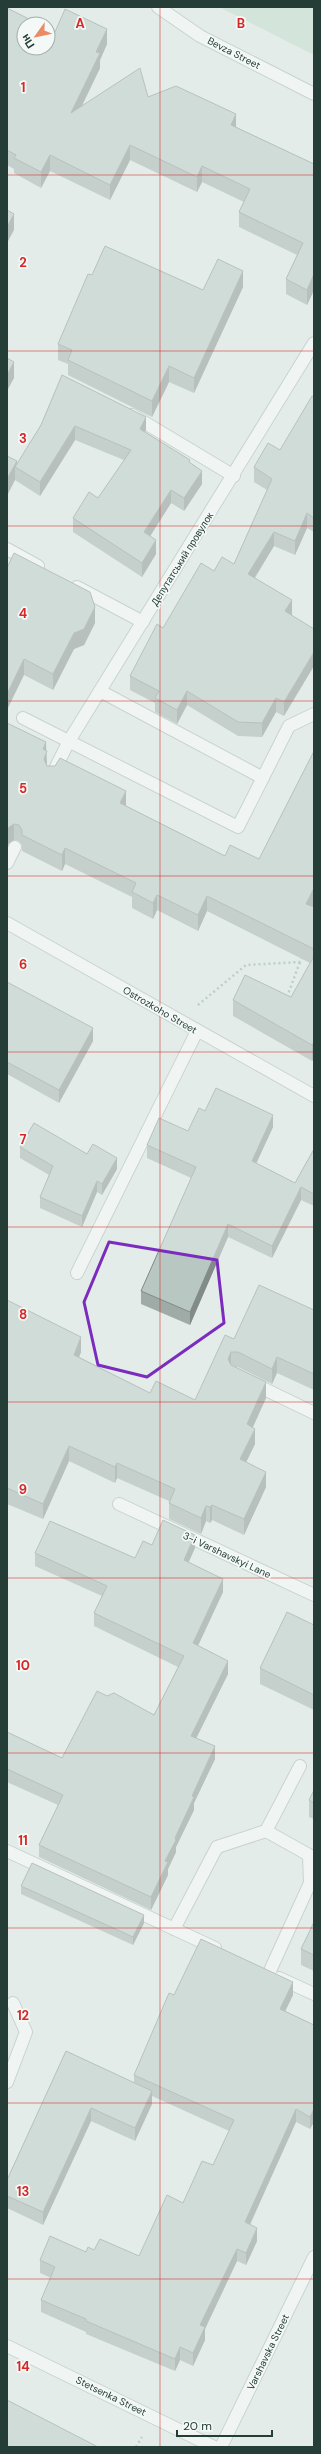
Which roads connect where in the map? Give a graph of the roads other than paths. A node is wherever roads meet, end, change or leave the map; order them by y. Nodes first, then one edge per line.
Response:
1 (158, 7) edge
2 (314, 94) edge
3 (314, 343) edge
4 (121, 410) edge
5 (234, 476) junction
6 (7, 549) edge
7 (48, 571) edge
8 (68, 582) edge
9 (143, 622) junction
10 (100, 692) junction
11 (314, 714) edge
12 (23, 718) dead end
13 (69, 740) junction
14 (51, 776) edge
15 (263, 778) junction
16 (15, 847) dead end
17 (7, 863) edge
18 (7, 923) edge
19 (197, 1031) junction
20 (314, 1096) edge
21 (77, 1273) dead end
22 (242, 1377) edge
23 (314, 1413) edge
24 (119, 1504) dead end
25 (314, 1595) edge
26 (300, 1766) dead end
27 (266, 1831) junction
28 (7, 1851) edge
29 (174, 1929) junction
30 (228, 1954) edge
31 (255, 1967) edge
32 (269, 1973) junction
33 (314, 1994) edge
34 (13, 2003) dead end
35 (7, 2082) edge
36 (314, 2257) edge
37 (7, 2346) edge
38 (214, 2447) edge
39 (222, 2447) edge

1 - 2 street, Bevza Street
3 - 5 street, Депутатський провулок
4 - 5 street
5 - 9 street, Депутатський провулок
6 - 7 street
8 - 9 street
9 - 10 street, Депутатський провулок
10 - 13 street, Депутатський провулок
10 - 15 street
11 - 15 street
12 - 13 street
13 - 14 street, Депутатський провулок
13 - 15 street
16 - 17 street
18 - 19 street, Ostrozkoho Street
19 - 20 street, Ostrozkoho Street
19 - 21 street
22 - 23 street
24 - 25 street, 3-i Varshavskyi Lane
26 - 27 street
27 - 29 street
27 - 32 street
28 - 29 street
29 - 30 street
31 - 32 street
32 - 33 street
34 - 35 street
36 - 39 street, Varshavska Street
37 - 38 street, Stetsenka Street

